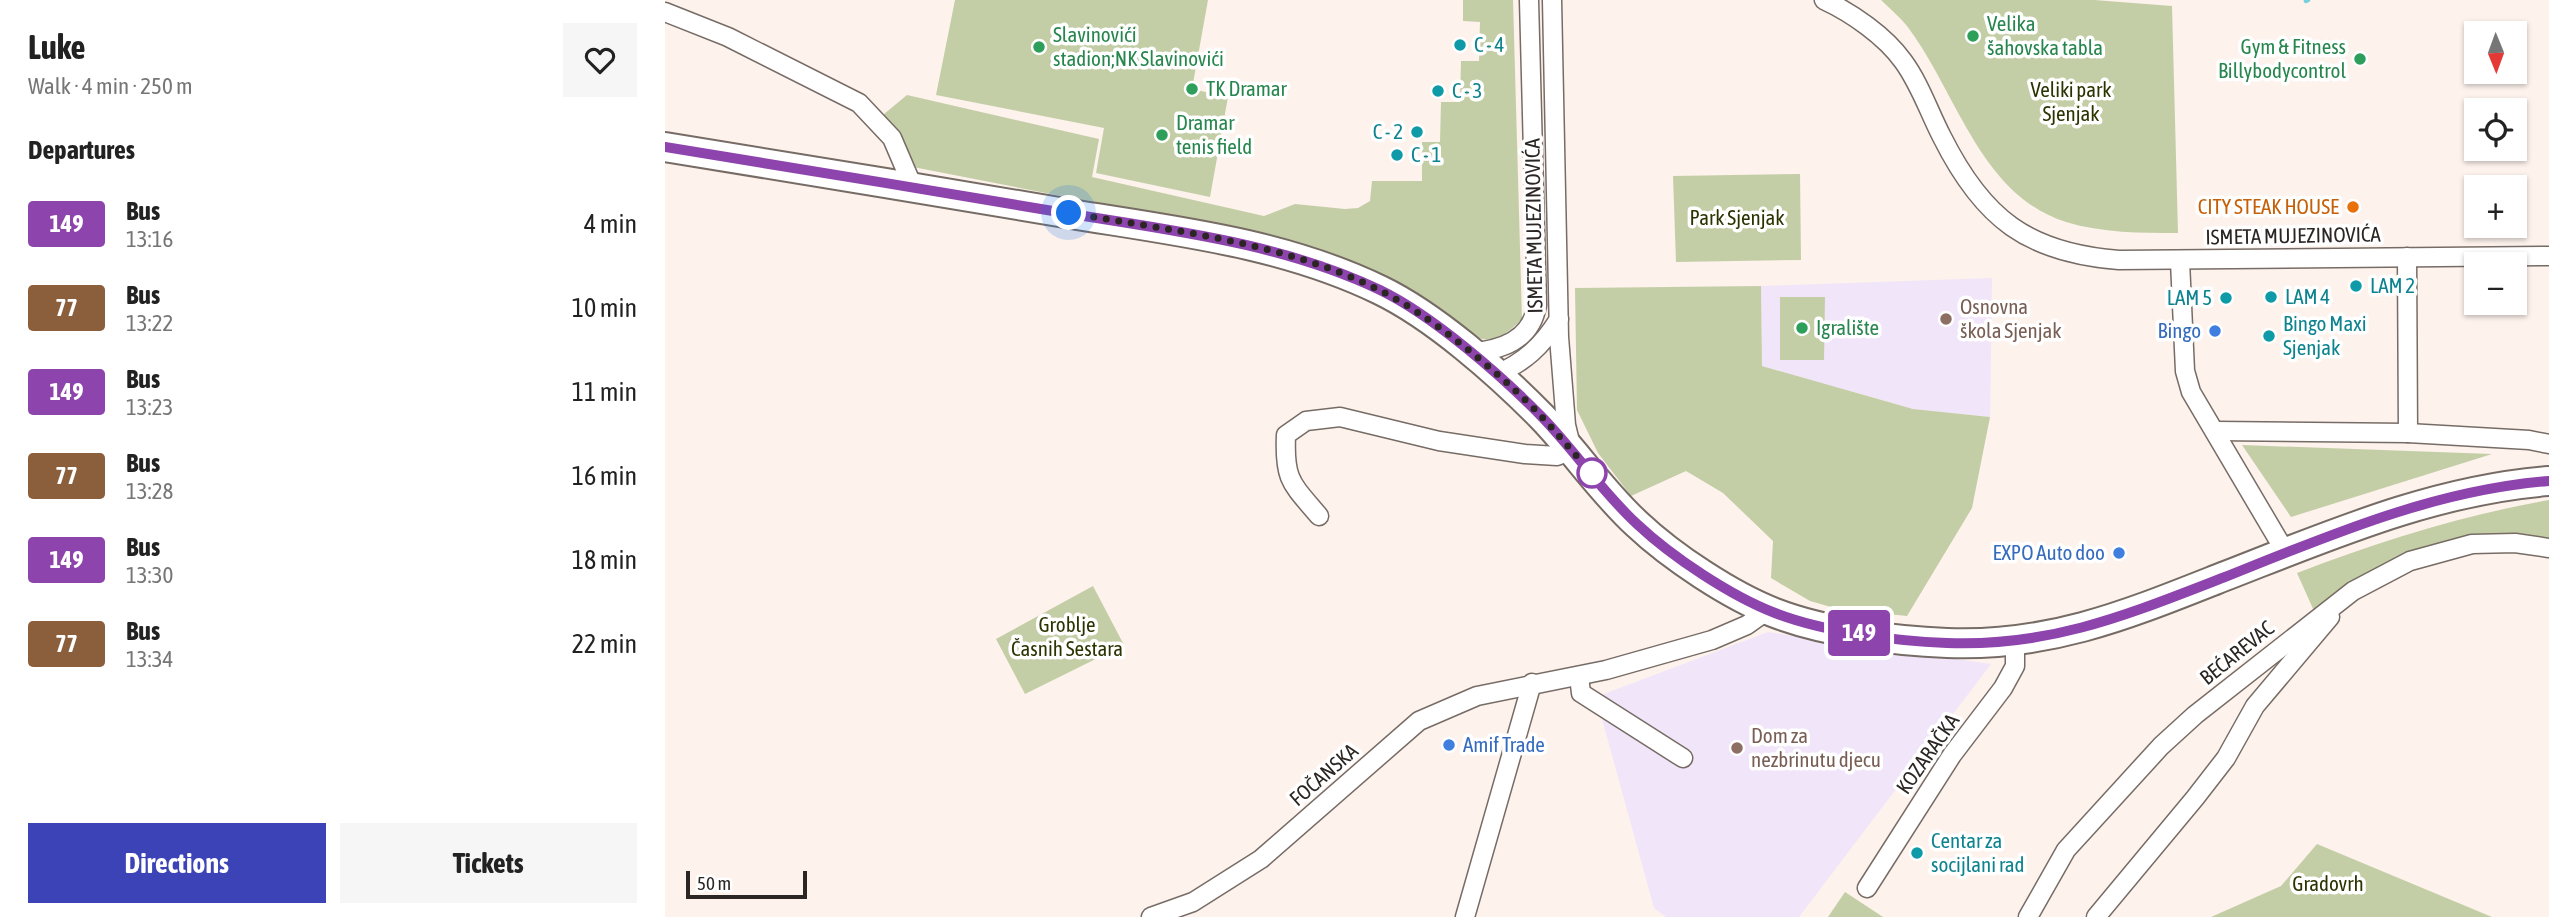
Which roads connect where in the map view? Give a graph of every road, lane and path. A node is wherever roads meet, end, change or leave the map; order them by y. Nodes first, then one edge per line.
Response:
1 (1529, 0) edge
2 (1552, 0) edge
3 (1824, 0) edge
4 (665, 12) edge
5 (665, 147) edge
6 (913, 187) junction
7 (2549, 256) edge
8 (2407, 257) junction
9 (2180, 261) junction
10 (1559, 318) junction
11 (1469, 353) junction
12 (1495, 375) junction
13 (2216, 431) junction
14 (2408, 433) junction
15 (2549, 444) edge
16 (1572, 450) junction
17 (2549, 481) edge
18 (1319, 516) dead end
19 (2549, 548) edge
20 (2286, 553) junction
21 (2353, 591) junction
22 (1768, 610) junction
23 (2015, 643) junction
24 (1579, 676) junction
25 (1532, 683) junction
26 (1683, 758) dead end
27 (1867, 888) dead end
28 (1151, 917) edge
29 (1465, 917) edge
30 (2028, 917) edge
31 (2096, 917) edge

1 - 11 street, ISMETA MUJEZINOVIĆA
2 - 10 street, ISMETA MUJEZINOVIĆA
3 - 9 street, ISMETA MUJEZINOVIĆA
4 - 6 street
5 - 6 main road
6 - 11 main road
7 - 8 street, ISMETA MUJEZINOVIĆA
8 - 9 street, ISMETA MUJEZINOVIĆA
8 - 14 street, ISMETA MUJEZINOVIĆA
9 - 13 street, ISMETA MUJEZINOVIĆA
10 - 12 street
10 - 16 street, ISMETA MUJEZINOVIĆA
11 - 12 main road
12 - 16 main road
13 - 14 street
13 - 20 street, ISMETA MUJEZINOVIĆA
14 - 15 street
16 - 18 street
16 - 22 main road
17 - 20 main road
19 - 21 street, BEĆAREVAC
20 - 23 main road
21 - 30 street, BEĆAREVAC
21 - 31 street
22 - 23 main road
22 - 24 street, FOČANSKA
23 - 27 street, KOZARAČKA
24 - 25 street, FOČANSKA
24 - 26 street
25 - 28 street, FOČANSKA
25 - 29 street

